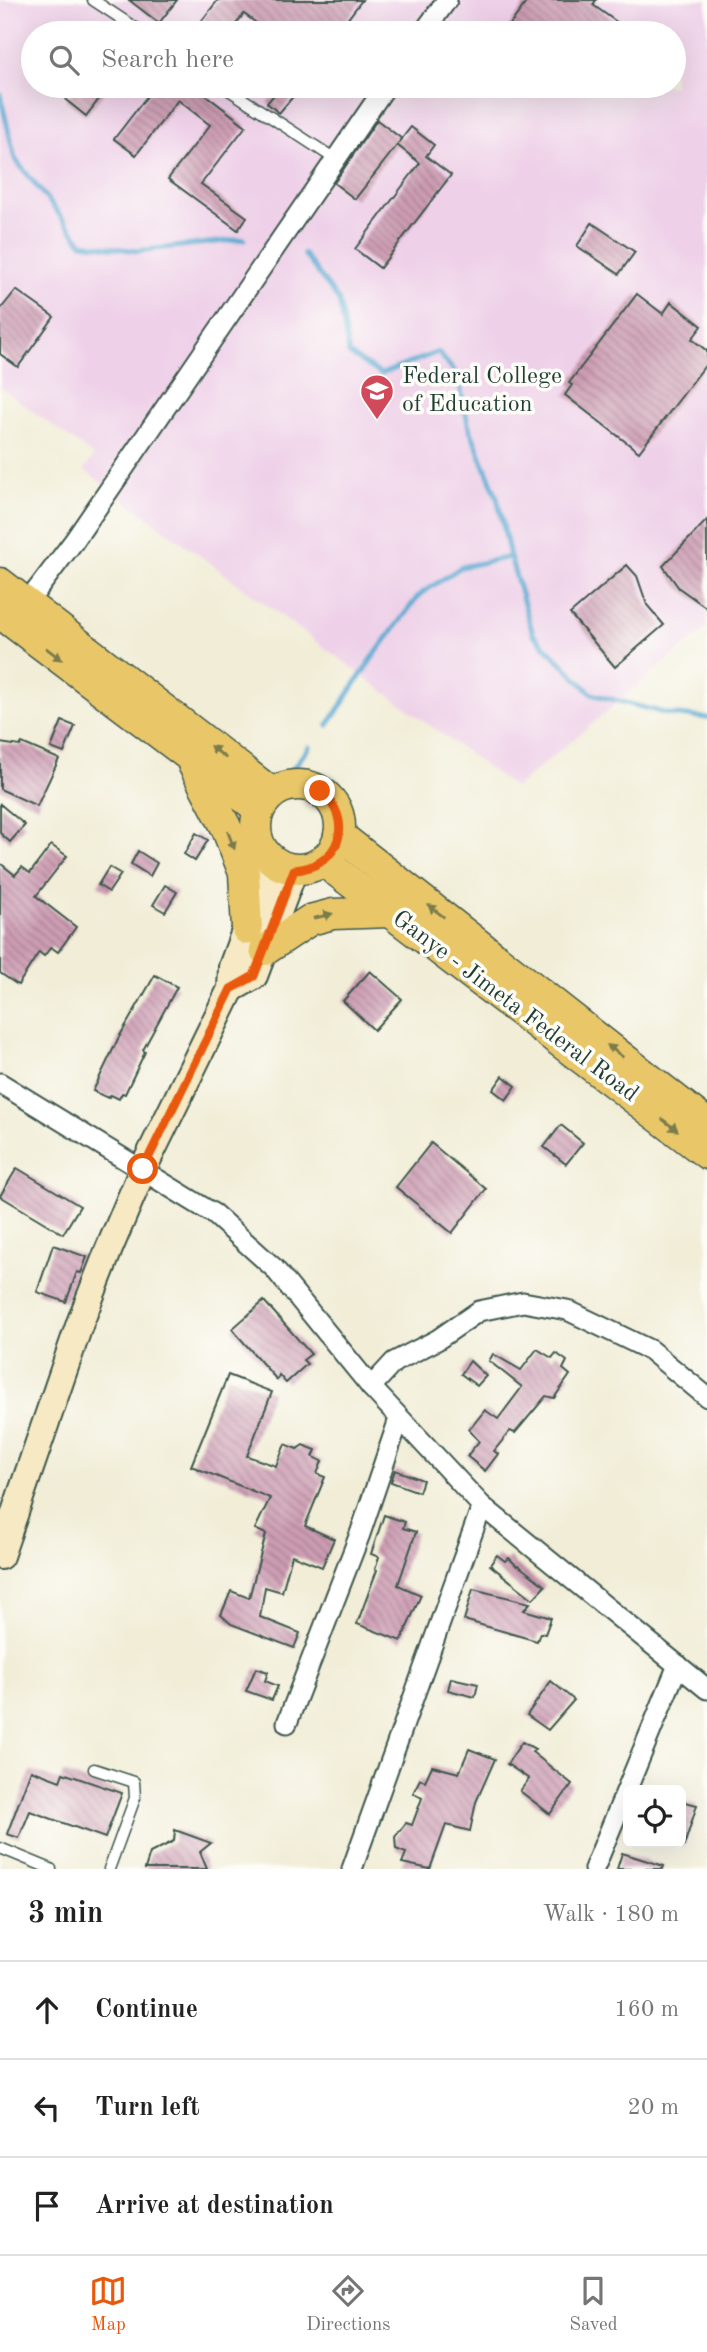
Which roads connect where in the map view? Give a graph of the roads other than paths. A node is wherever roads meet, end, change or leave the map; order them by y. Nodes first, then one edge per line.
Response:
1 (93, 0) edge
2 (447, 0) edge
3 (125, 21) edge
4 (432, 21) edge
5 (241, 98) edge
6 (378, 98) edge
7 (335, 159) junction
8 (0, 583) edge
9 (13, 613) edge
10 (190, 757) junction
11 (265, 801) junction
12 (339, 835) junction
13 (323, 861) junction
14 (283, 865) junction
15 (391, 912) junction
16 (256, 939) junction
17 (0, 1083) edge
18 (707, 1124) edge
19 (707, 1154) edge
20 (143, 1169) junction
21 (371, 1387) junction
22 (707, 1397) edge
23 (399, 1419) junction
24 (482, 1506) junction
25 (3, 1539) edge
26 (678, 1665) junction
27 (707, 1689) edge
28 (287, 1723) dead end
29 (94, 1769) dead end
30 (0, 1848) edge
31 (51, 1869) edge
32 (109, 1869) edge
33 (352, 1869) edge
34 (594, 1869) edge

1 - 3 lane
2 - 4 street
5 - 7 lane
6 - 7 street
7 - 9 street
8 - 9 main road
9 -> 10 main road
11 -> 9 main road
10 - 11 main road
10 -> 16 main road
11 - 12 main road
11 - 14 main road
12 - 13 main road
18 -> 12 main road, Ganye - Jimeta Federal Road
13 - 14 main road
13 - 15 main road, Ganye - Jimeta Federal Road
14 - 16 main road
16 -> 15 main road
15 -> 19 main road, Ganye - Jimeta Federal Road
16 - 20 main road
17 - 20 street
20 - 21 street
20 - 25 main road
21 - 22 street
21 - 23 street
23 - 24 street
23 - 28 street
24 - 26 street
24 - 33 street
26 - 27 street
26 - 34 street
29 - 32 lane
30 - 31 lane

